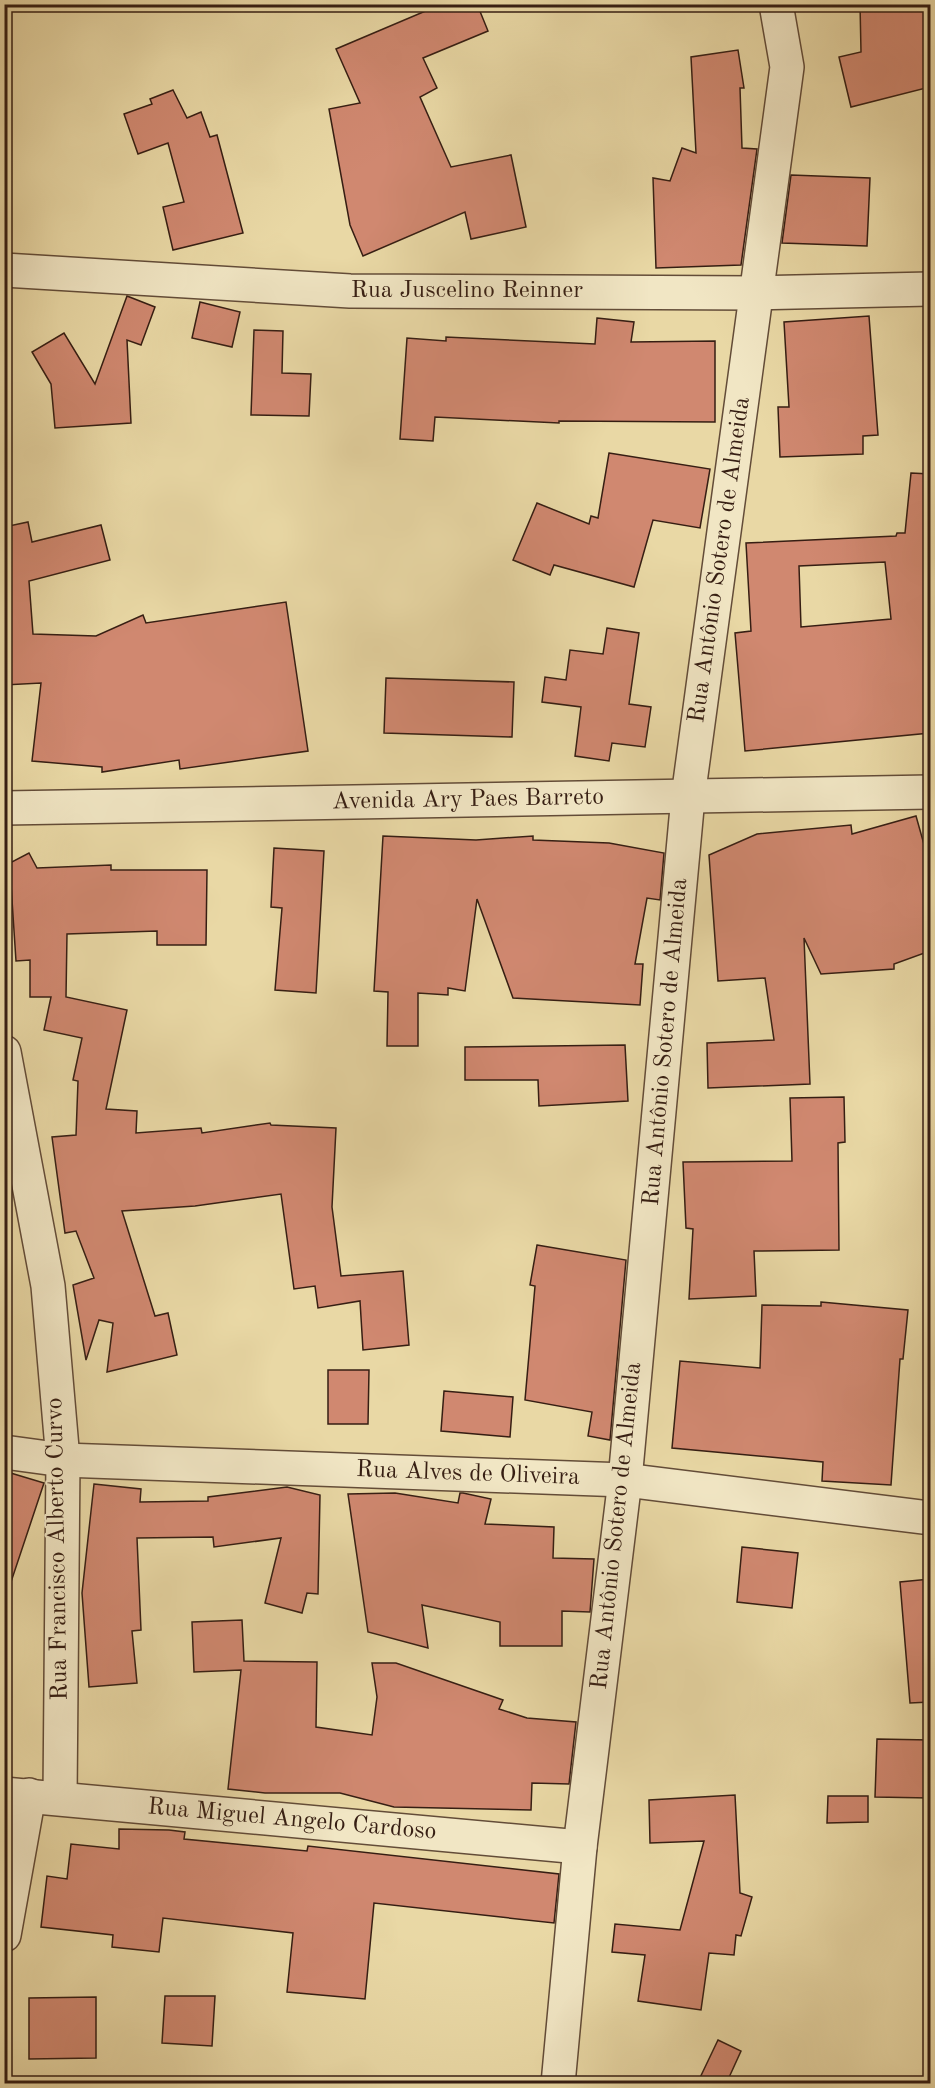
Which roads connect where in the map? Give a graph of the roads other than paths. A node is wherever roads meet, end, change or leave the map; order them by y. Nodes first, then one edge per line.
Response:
1 (776, 4) edge
2 (4, 270) edge
3 (930, 289) edge
4 (756, 293) junction
5 (930, 792) edge
6 (688, 797) junction
7 (4, 808) edge
8 (4, 1052) edge
9 (4, 1452) edge
10 (63, 1460) junction
11 (625, 1480) junction
12 (930, 1518) edge
13 (31, 1796) edge
14 (580, 1847) junction
15 (4, 1935) edge
16 (558, 2084) edge

1 - 4 street, Rua Antônio Sotero de Almeida
2 - 4 street, Rua Juscelino Reinner
3 - 4 street, Rua Juscelino Reinner
4 - 6 street, Rua Antônio Sotero de Almeida
5 - 6 street, Avenida Ary Paes Barreto
6 - 7 street, Avenida Ary Paes Barreto
6 - 11 street, Rua Antônio Sotero de Almeida
8 - 10 street, Rua Francisco Alberto Curvo
9 - 10 street, Rua Alves de Oliveira
10 - 11 street, Rua Alves de Oliveira
10 - 13 street, Rua Francisco Alberto Curvo
11 - 12 street, Rua Alves de Oliveira
11 - 14 street, Rua Antônio Sotero de Almeida
13 - 14 street, Rua Miguel Angelo Cardoso
13 - 15 street, Rua Francisco Alberto Curvo
14 - 16 street, Rua Antônio Sotero de Almeida

